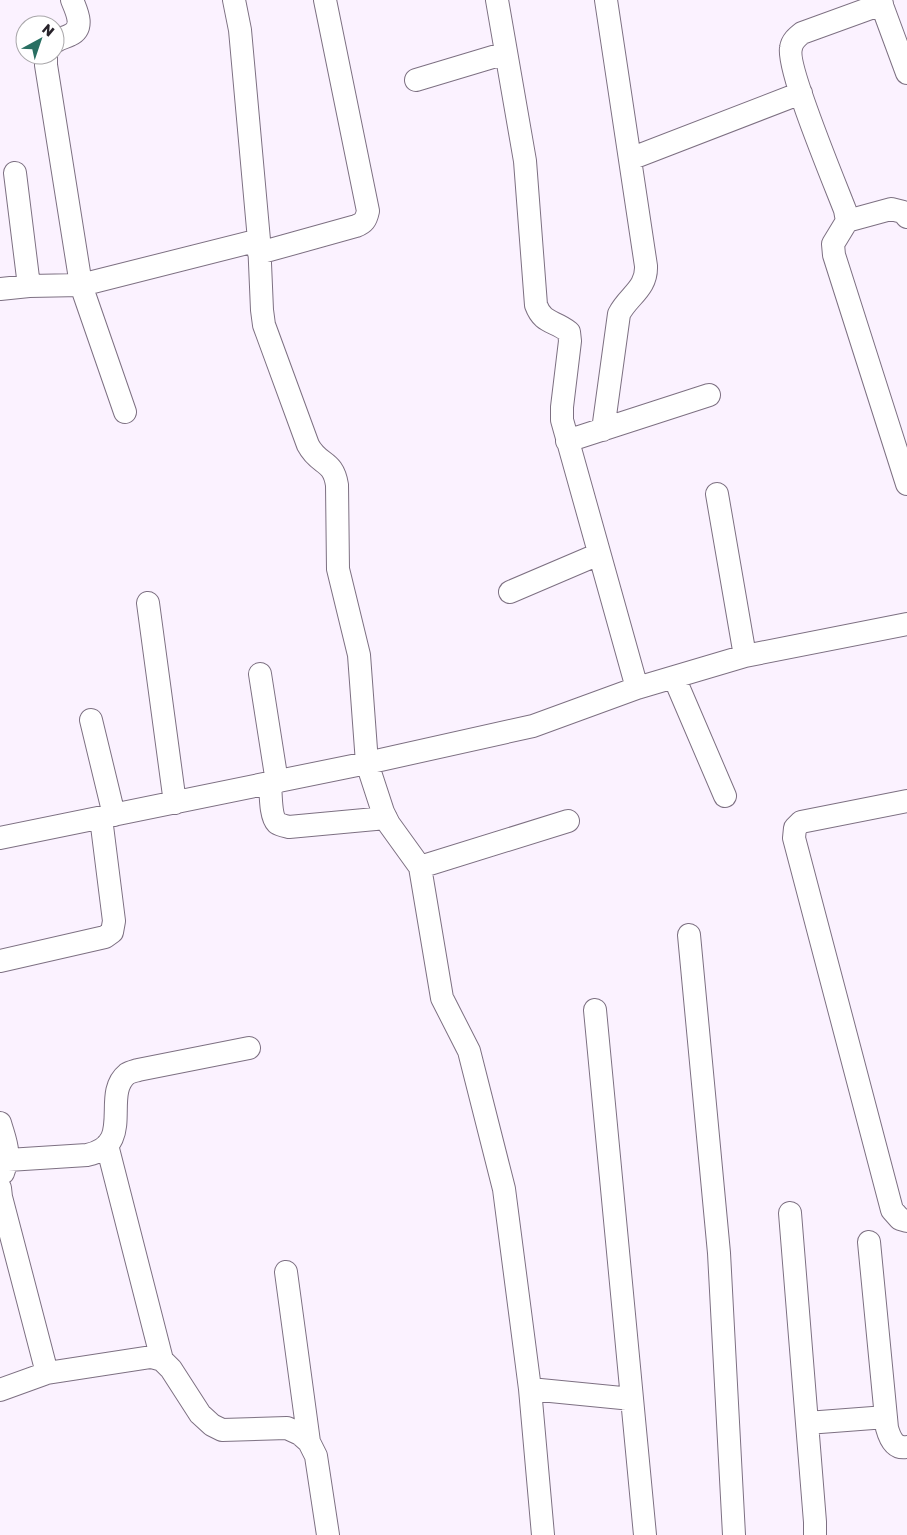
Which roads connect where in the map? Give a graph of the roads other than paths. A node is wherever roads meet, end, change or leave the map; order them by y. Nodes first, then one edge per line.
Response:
1 (72, 0) edge
2 (234, 0) edge
3 (325, 0) edge
4 (497, 0) edge
5 (606, 0) edge
6 (881, 2) edge
7 (65, 37) edge
8 (506, 53) junction
9 (46, 65) edge
10 (907, 72) edge
11 (416, 80) dead end
12 (801, 93) junction
13 (630, 159) junction
14 (15, 173) dead end
15 (907, 217) edge
16 (848, 221) junction
17 (259, 247) junction
18 (82, 285) junction
19 (29, 286) junction
20 (0, 289) edge
21 (709, 395) dead end
22 (125, 412) dead end
23 (603, 430) junction
24 (567, 441) junction
25 (907, 484) edge
26 (717, 494) dead end
27 (599, 554) junction
28 (510, 592) dead end
29 (148, 603) dead end
30 (907, 624) edge
31 (745, 656) junction
32 (260, 674) dead end
33 (674, 677) junction
34 (637, 688) junction
35 (91, 720) dead end
36 (368, 763) junction
37 (273, 783) junction
38 (725, 796) dead end
39 (907, 801) edge
40 (175, 803) junction
41 (107, 817) junction
42 (386, 818) junction
43 (568, 821) dead end
44 (0, 838) edge
45 (420, 867) junction
46 (689, 934) dead end
47 (0, 960) edge
48 (595, 1010) dead end
49 (249, 1048) dead end
50 (0, 1123) edge
51 (108, 1145) junction
52 (8, 1160) junction
53 (0, 1186) edge
54 (790, 1213) dead end
55 (907, 1221) edge
56 (870, 1242) dead end
57 (286, 1272) dead end
58 (162, 1360) junction
59 (47, 1373) junction
60 (530, 1389) junction
61 (0, 1390) edge
62 (632, 1398) junction
63 (886, 1417) junction
64 (807, 1423) junction
65 (309, 1442) junction
66 (907, 1447) edge
67 (328, 1535) edge
68 (543, 1535) edge
69 (645, 1535) edge
70 (734, 1535) edge
71 (815, 1535) edge

1 - 7 street
2 - 17 street
3 - 17 street
4 - 8 street
5 - 13 street
6 - 10 street
6 - 12 street
8 - 11 street
8 - 24 street
9 - 18 street
12 - 13 street
12 - 16 street
13 - 23 street
14 - 19 street
15 - 16 street
16 - 25 street
17 - 18 street
17 - 36 street
18 - 19 street
18 - 22 street
19 - 20 street
21 - 23 street
23 - 24 street
24 - 27 street
26 - 31 street
27 - 28 street
27 - 34 street
29 - 40 street
30 - 31 street
31 - 33 street
32 - 37 street
33 - 34 street
33 - 38 street
34 - 36 street
35 - 41 street
36 - 37 street
36 - 42 street
37 - 40 street
37 - 42 street
39 - 55 street
40 - 41 street
41 - 44 street
41 - 47 street
42 - 45 street
43 - 45 street
45 - 60 street
46 - 70 street
48 - 62 street
49 - 51 street
50 - 52 street
51 - 52 street
51 - 58 street
52 - 53 street
53 - 59 street
54 - 64 street
56 - 63 street
57 - 65 street
58 - 59 street
58 - 65 street
59 - 61 street
60 - 62 street
60 - 68 street
62 - 69 street
63 - 64 street
63 - 66 street
64 - 71 street
65 - 67 street

